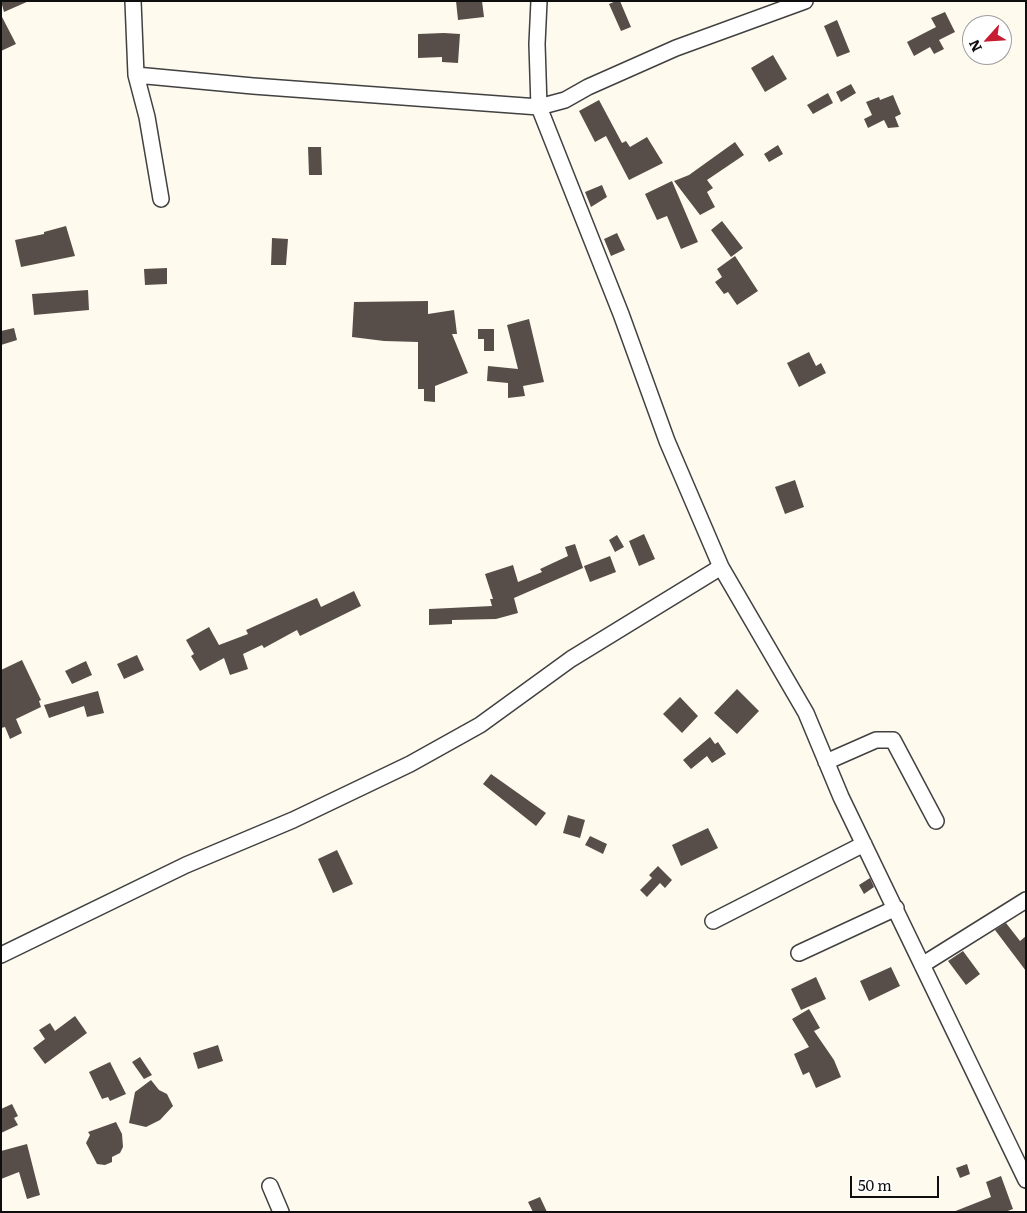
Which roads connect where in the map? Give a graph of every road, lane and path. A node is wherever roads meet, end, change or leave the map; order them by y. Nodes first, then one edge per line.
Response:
1 (133, 1) edge
2 (539, 1) edge
3 (805, 1) edge
4 (136, 75) junction
5 (539, 106) junction
6 (161, 198) dead end
7 (721, 567) junction
8 (826, 762) junction
9 (936, 821) dead end
10 (864, 844) junction
11 (1026, 900) edge
12 (896, 908) junction
13 (713, 921) dead end
14 (799, 953) dead end
15 (1, 956) edge
16 (922, 965) junction
17 (1026, 1180) edge
18 (270, 1186) dead end
19 (280, 1212) edge

1 - 4 street
2 - 5 street
3 - 5 street
4 - 5 street
4 - 6 street
5 - 7 street
7 - 8 street
7 - 15 street
8 - 9 street
8 - 10 street
10 - 12 street
10 - 13 street
11 - 16 street
12 - 14 street
12 - 16 street
16 - 17 street
18 - 19 street

